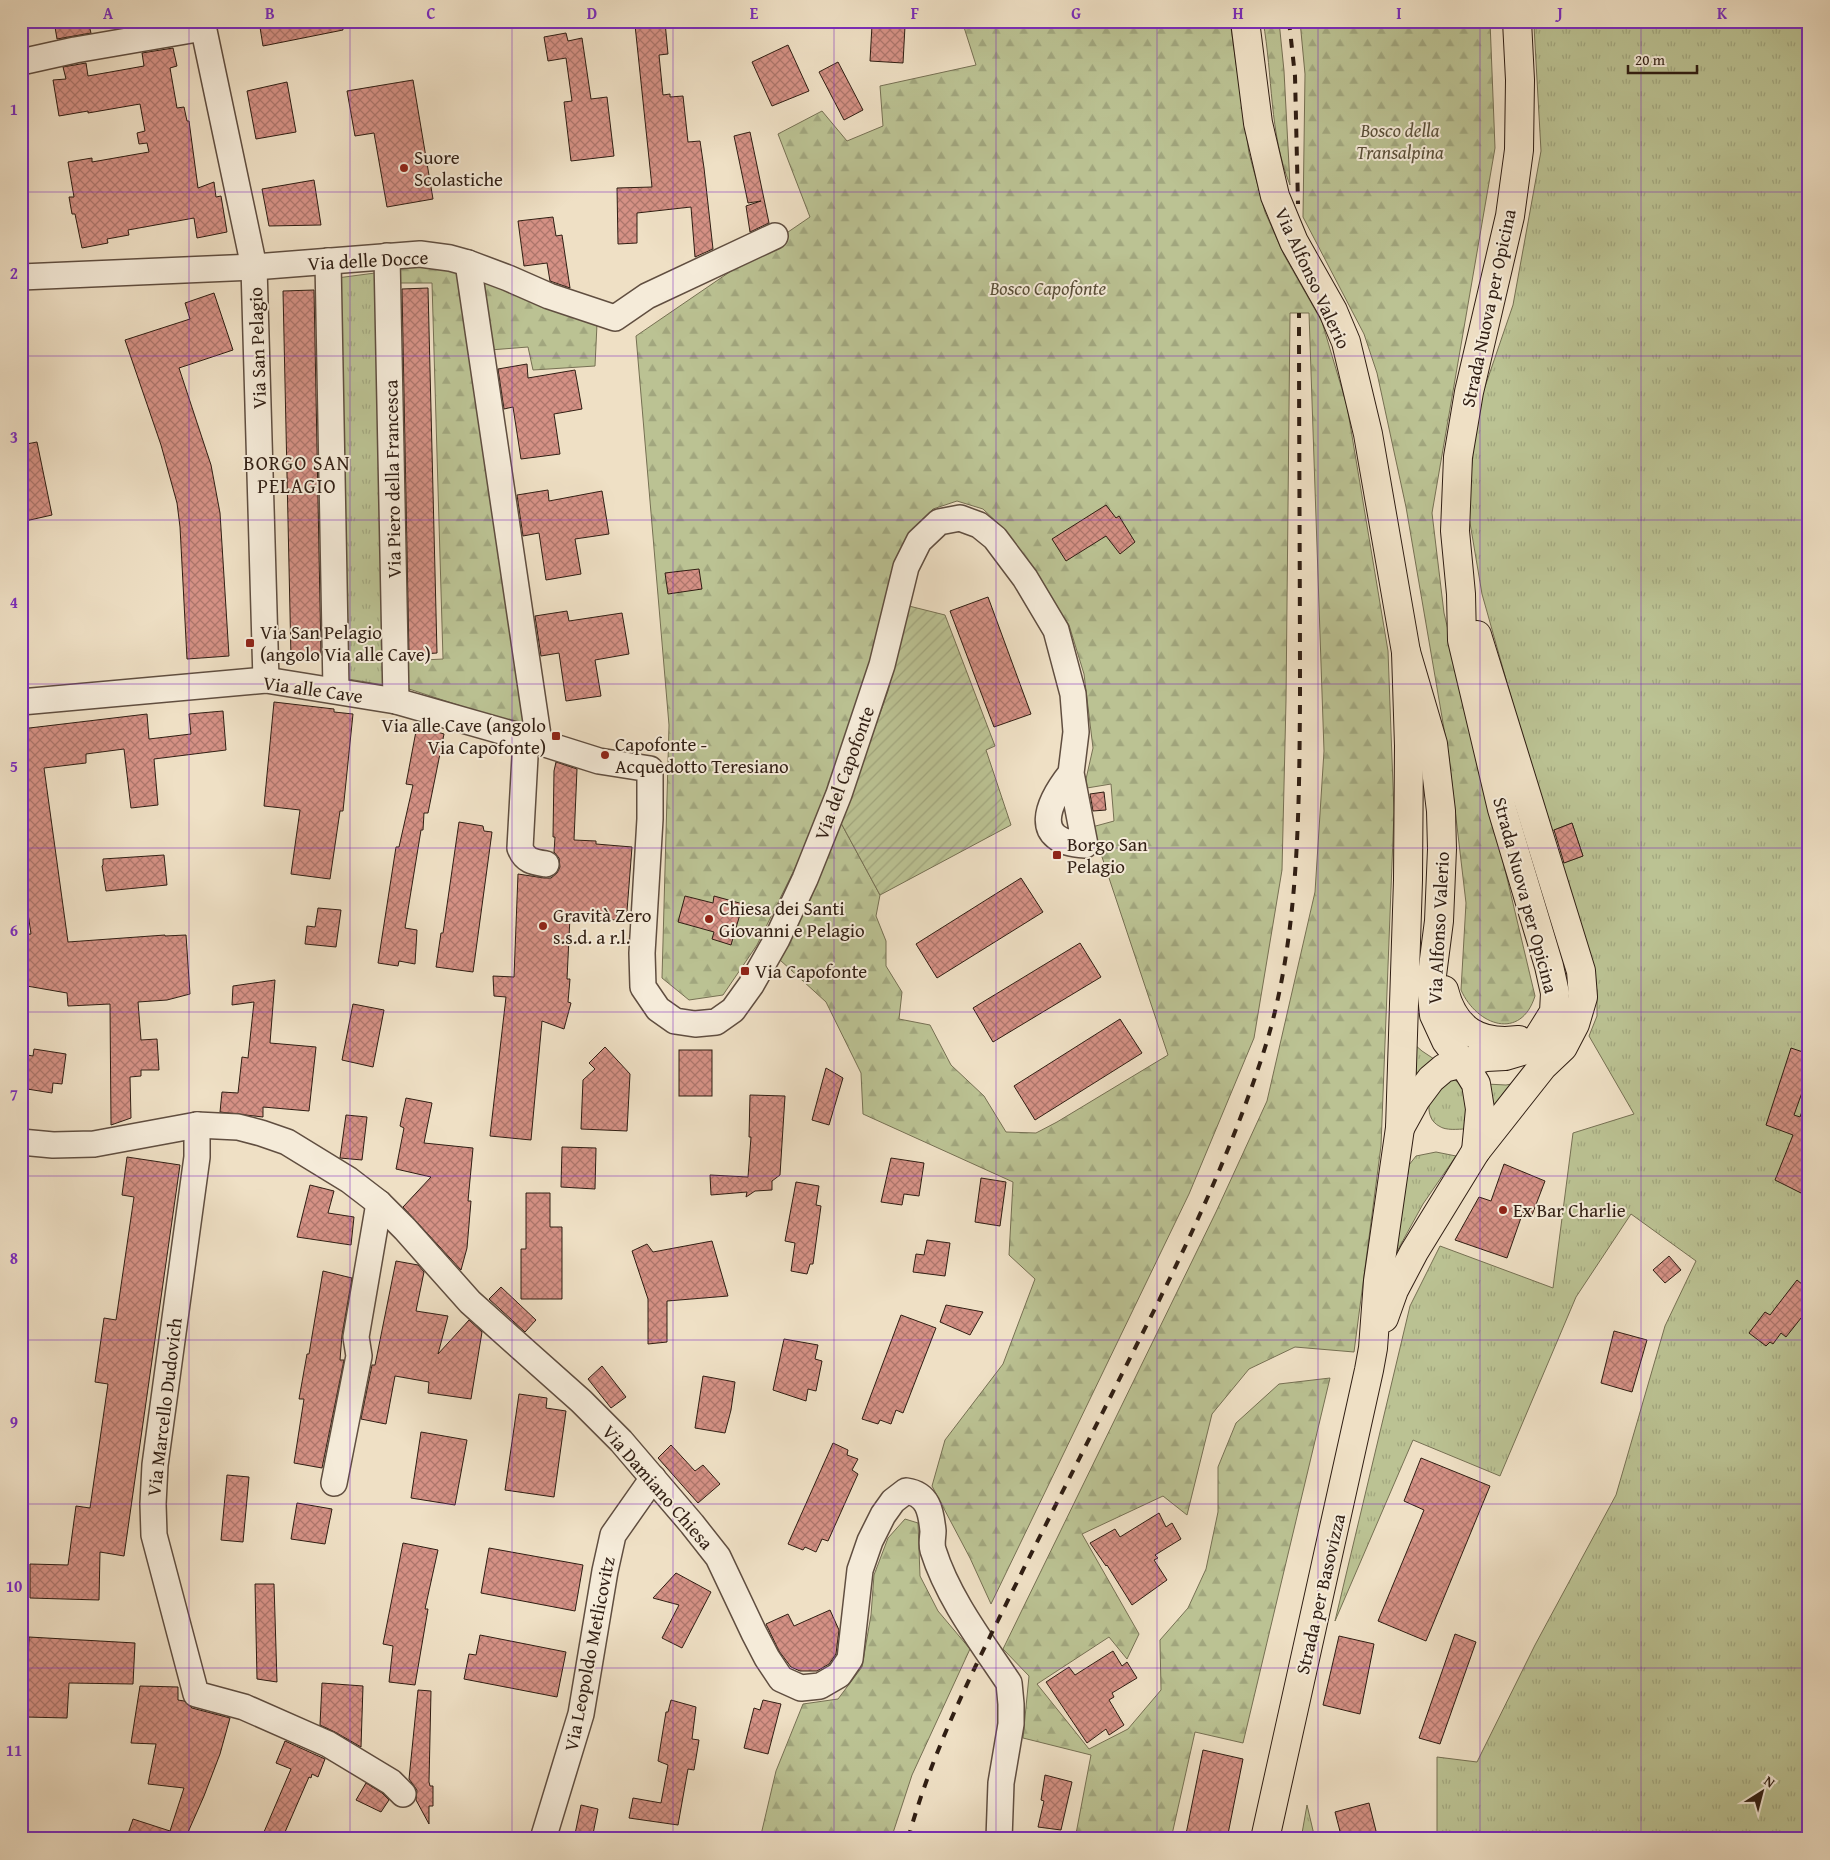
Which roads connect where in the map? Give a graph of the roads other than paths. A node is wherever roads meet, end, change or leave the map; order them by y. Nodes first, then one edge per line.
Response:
1 (1245, 21) edge
2 (1518, 21) edge
3 (202, 25) edge
4 (21, 62) edge
5 (775, 236) dead end
6 (387, 256) junction
7 (328, 261) junction
8 (468, 263) junction
9 (254, 267) junction
10 (21, 277) edge
11 (1461, 594) junction
12 (1406, 652) junction
13 (266, 680) junction
14 (336, 690) junction
15 (396, 701) junction
16 (21, 702) edge
17 (533, 740) junction
18 (650, 769) joint
19 (1072, 773) dead end
20 (546, 864) dead end
21 (1438, 920) junction
22 (1404, 996) junction
23 (1542, 1034) junction
24 (1463, 1063) junction
25 (1543, 1066) junction
26 (197, 1125) junction
27 (1400, 1128) junction
28 (21, 1142) edge
29 (1476, 1151) junction
30 (380, 1203) junction
31 (1373, 1348) junction
32 (653, 1478) junction
33 (334, 1483) dead end
34 (403, 1794) dead end
35 (543, 1839) edge
36 (1000, 1839) edge
37 (1265, 1839) edge

1 - 12 main road, Via Alfonso Valerio
2 - 11 main road, Strada Nuova per Opicina
3 - 4 street
3 - 9 street, Via San Pelagio
5 - 8 street, Via delle Docce
6 - 7 street, Via delle Docce
6 - 8 street, Via delle Docce
6 - 15 street, Via Piero della Francesca
7 - 9 street, Via delle Docce
7 - 14 street
8 - 17 street
9 - 10 street, Via delle Docce
9 - 13 street, Via San Pelagio
11 - 23 main road, Strada Nuova per Opicina
11 - 25 main road, Strada Nuova per Opicina
12 - 21 main road, Via Alfonso Valerio
12 - 22 main road, Via Alfonso Valerio
13 - 14 street, Via alle Cave
13 - 16 street, Via alle Cave
14 - 15 street, Via alle Cave
15 - 17 street, Via alle Cave
17 - 18 street, Via alle Cave
17 - 20 street
18 - 19 street, Via del Capofonte
21 - 23 main road
21 - 24 main road, Via Alfonso Valerio
22 - 24 main road, Via Alfonso Valerio
22 - 27 main road, Strada per Basovizza
23 - 24 main road, Strada Nuova per Opicina
24 - 25 main road, Strada Nuova per Opicina
24 - 27 main road, Strada per Basovizza
24 - 29 main road, Strada per Basovizza
25 - 29 main road, Strada per Basovizza
26 - 28 street, Via Damiano Chiesa
26 - 30 street, Via Damiano Chiesa
26 - 34 street, Via Marcello Dudovich
27 - 31 main road, Strada per Basovizza
29 - 31 main road, Strada per Basovizza
30 - 32 street, Via Damiano Chiesa
30 - 33 street
31 - 37 main road, Strada per Basovizza
32 - 35 street, Via Leopoldo Metlicovitz
32 - 36 street, Via Damiano Chiesa

